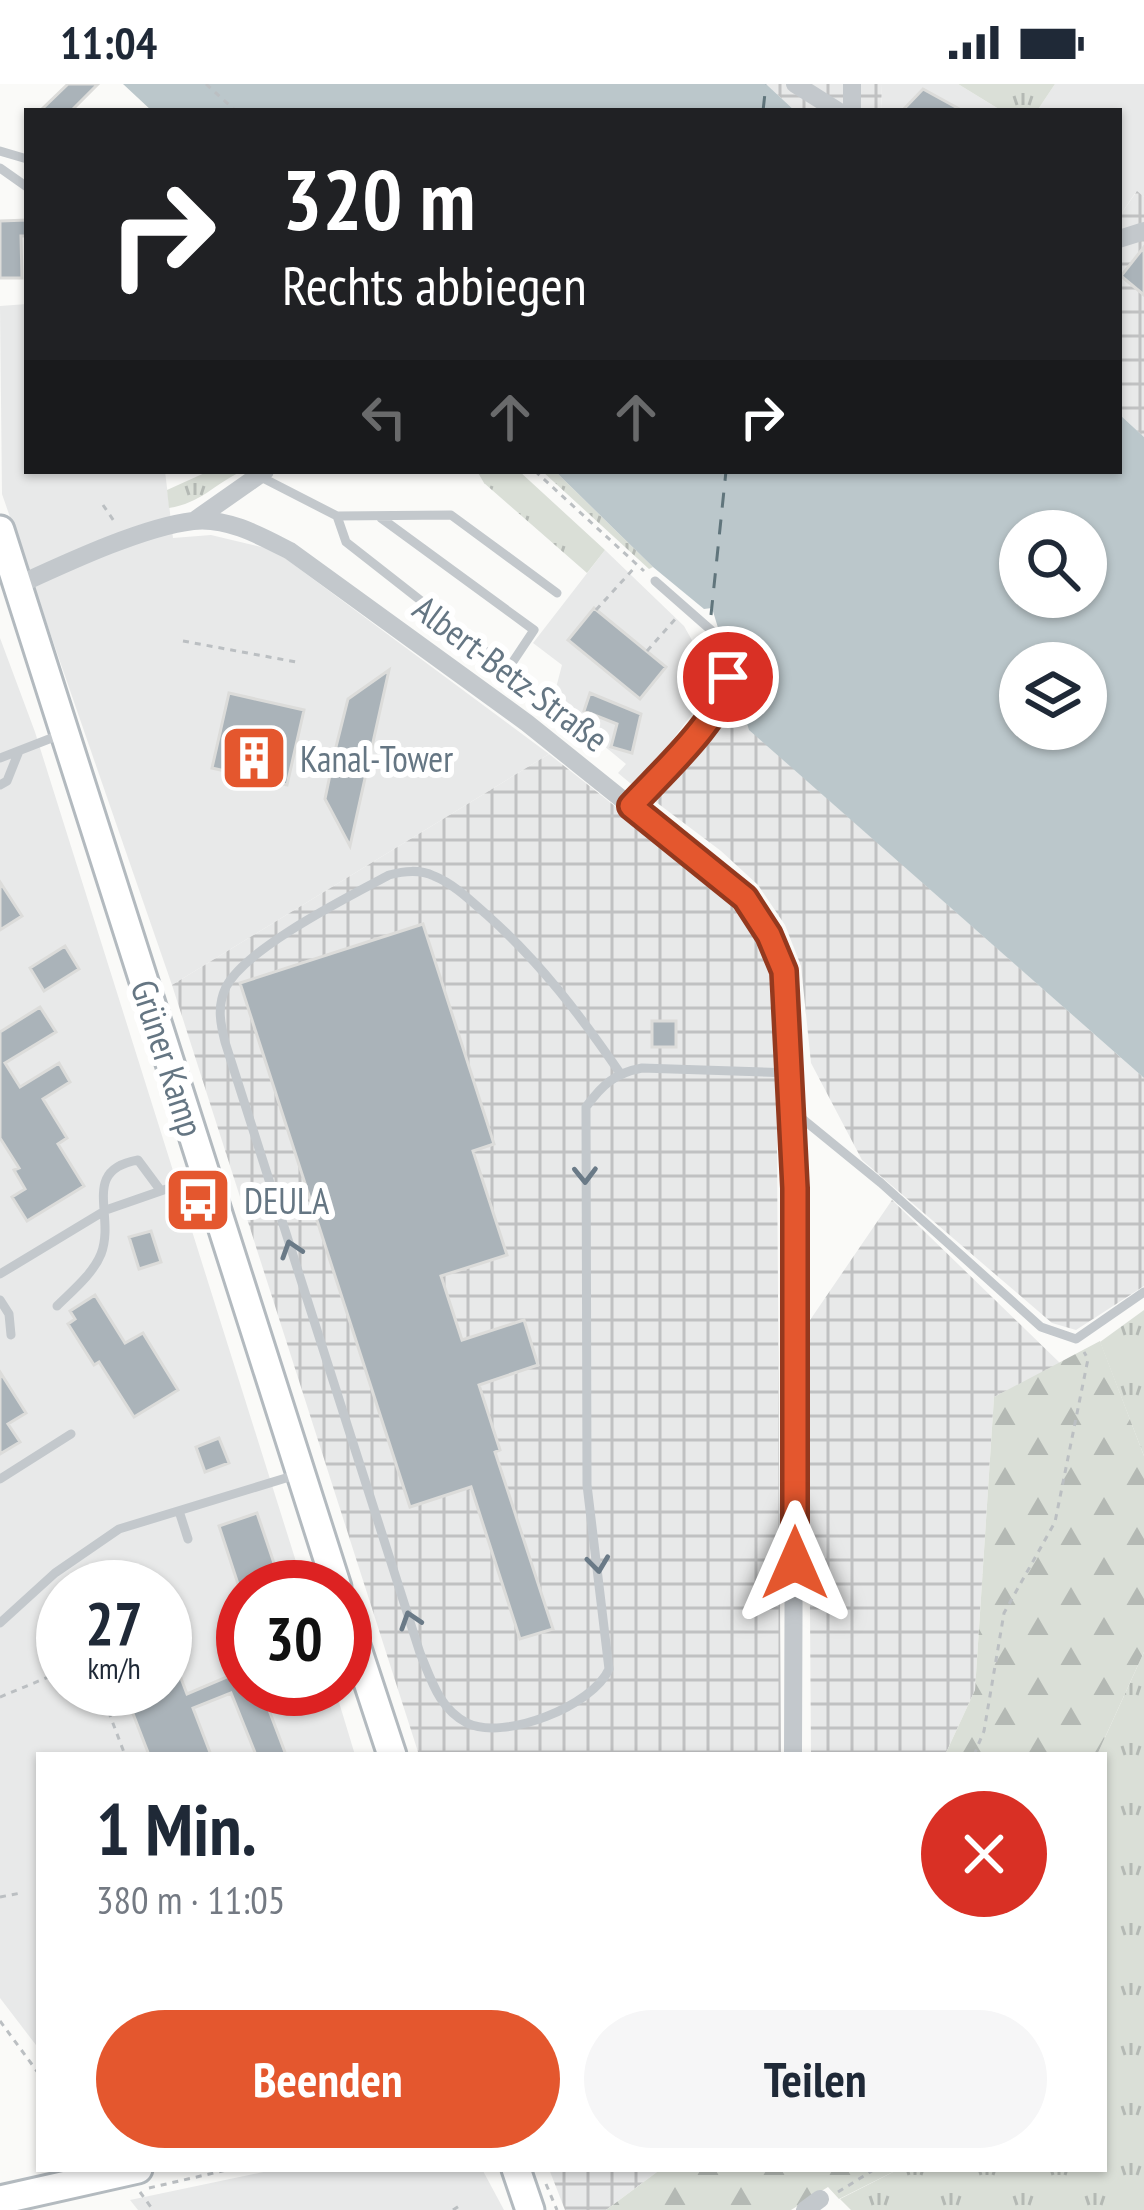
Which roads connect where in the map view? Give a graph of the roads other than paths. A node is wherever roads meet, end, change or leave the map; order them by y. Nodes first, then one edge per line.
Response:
1 (795, 84) edge
2 (833, 108) edge
3 (1144, 219) edge
4 (1143, 231) edge
5 (261, 474) edge
6 (264, 474) edge
7 (337, 516) junction
8 (381, 518) junction
9 (195, 520) junction
10 (0, 530) edge
11 (655, 580) road end
12 (16, 586) junction
13 (556, 592) dead end
14 (63, 734) junction
15 (19, 751) junction
16 (0, 758) edge
17 (0, 785) edge
18 (631, 806) junction
19 (620, 1072) junction
20 (791, 1073) junction
21 (794, 1112) junction
22 (206, 1175) junction
23 (160, 1191) junction
24 (106, 1210) junction
25 (0, 1274) edge
26 (1144, 1292) edge
27 (0, 1300) edge
28 (57, 1306) dead end
29 (11, 1335) dead end
30 (71, 1434) dead end
31 (299, 1474) junction
32 (0, 1479) edge
33 (179, 1511) junction
34 (188, 1539) dead end
35 (328, 1560) edge
36 (0, 1623) edge
37 (372, 1694) edge
38 (391, 1752) edge
39 (794, 1752) edge
40 (126, 2172) edge
41 (517, 2172) edge
42 (0, 2200) edge
43 (530, 2210) edge

1 - 2 street
3 - 4 street
5 - 9 street
6 - 7 lane
7 - 8 lane
7 - 8 lane
8 - 13 lane
9 - 12 street, Albert-Betz-Straße
9 - 18 street, Albert-Betz-Straße
10 - 12 street, Grüner Kamp
11 - 18 lane
12 - 14 street, Grüner Kamp
14 - 15 lane
14 - 22 street, Grüner Kamp
15 - 16 lane
15 - 17 lane
18 - 20 street, Albert-Betz-Straße
19 -> 19 lane
19 - 20 lane
20 - 21 street, Albert-Betz-Straße
21 - 26 lane
21 - 39 street, Albert-Betz-Straße
22 - 23 lane
22 - 31 street, Grüner Kamp
23 - 24 lane
23 - 24 lane
24 - 25 lane
24 - 28 lane
27 - 29 lane
30 - 32 lane
31 - 33 lane
31 - 35 street, Grüner Kamp
33 - 34 lane
33 - 36 lane
37 - 38 street
40 - 42 street
41 - 43 street

